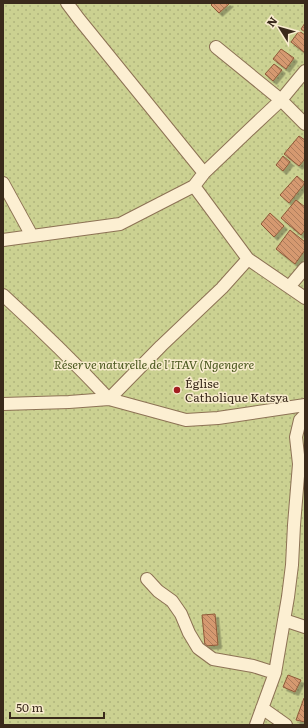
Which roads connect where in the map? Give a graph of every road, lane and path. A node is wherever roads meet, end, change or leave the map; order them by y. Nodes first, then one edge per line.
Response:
1 (67, 3) edge
2 (216, 47) dead end
3 (305, 71) edge
4 (281, 100) junction
5 (305, 124) edge
6 (204, 173) junction
7 (3, 183) edge
8 (194, 186) junction
9 (32, 236) junction
10 (3, 240) edge
11 (248, 259) junction
12 (305, 268) edge
13 (289, 287) junction
14 (3, 295) edge
15 (305, 298) edge
16 (109, 399) junction
17 (3, 404) edge
18 (305, 405) edge
19 (305, 415) edge
20 (301, 484) edge
21 (147, 579) dead end
22 (284, 620) junction
23 (305, 627) edge
24 (275, 673) junction
25 (262, 708) junction
26 (256, 725) edge
27 (286, 725) edge

1 - 6 street
2 - 4 street
3 - 4 street
4 - 5 street
4 - 6 street
6 - 8 street
7 - 9 street
8 - 9 street
8 - 11 street
9 - 10 street
11 - 13 street
11 - 16 street
12 - 13 street
13 - 15 street
14 - 16 street
16 - 17 street
16 - 18 street
19 - 20 street
20 - 22 street
21 - 24 street
22 - 23 street
22 - 24 street
24 - 25 street
25 - 26 street
25 - 27 street

